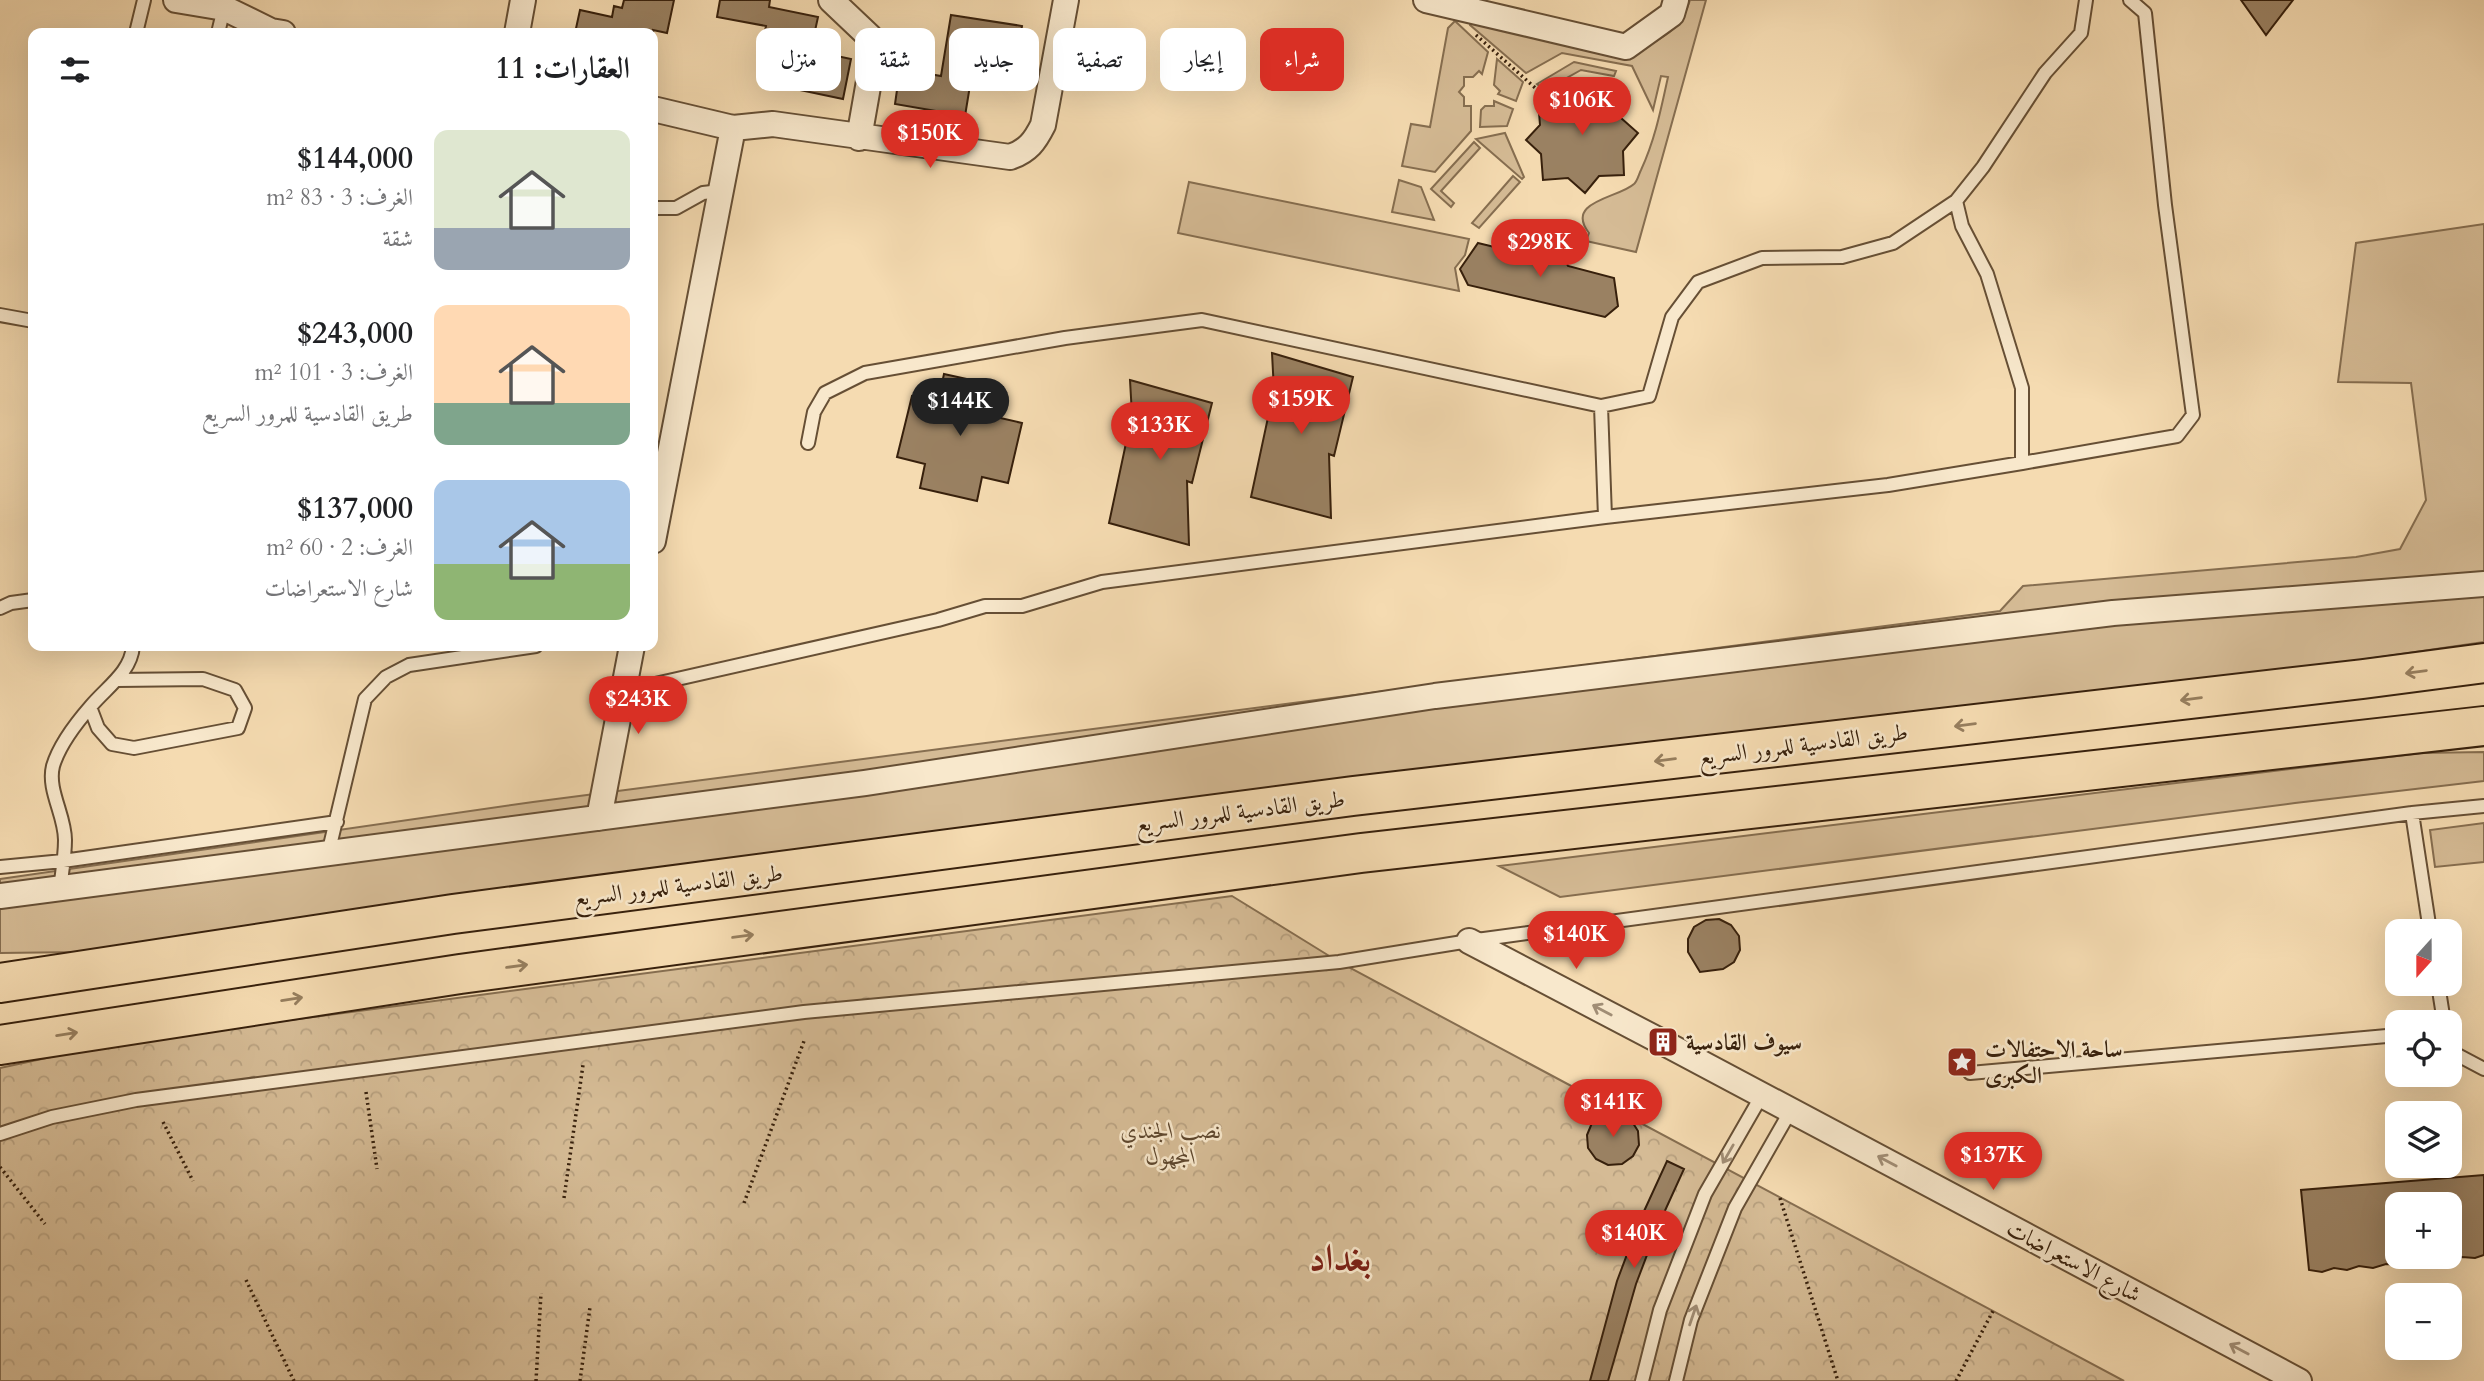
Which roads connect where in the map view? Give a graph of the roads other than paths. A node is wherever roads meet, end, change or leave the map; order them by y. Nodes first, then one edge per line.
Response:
1 (144, 0) edge
2 (176, 0) edge
3 (523, 0) edge
4 (831, 0) edge
5 (1066, 0) edge
6 (1426, 0) edge
7 (1676, 0) edge
8 (2086, 0) edge
9 (2130, 0) edge
10 (224, 4) edge
11 (137, 28) edge
12 (219, 28) edge
13 (266, 28) edge
14 (518, 28) edge
15 (658, 110) edge
16 (733, 128) junction
17 (859, 138) junction
18 (721, 191) junction
19 (1956, 201) junction
20 (658, 208) edge
21 (0, 315) edge
22 (28, 320) edge
23 (1601, 406) junction
24 (808, 443) dead end
25 (2022, 463) junction
26 (659, 472) edge
27 (1605, 517) junction
28 (2484, 584) edge
29 (28, 601) edge
30 (0, 608) edge
31 (133, 651) edge
32 (503, 651) edge
33 (631, 651) edge
34 (2484, 663) edge
35 (117, 680) junction
36 (624, 691) junction
37 (90, 707) junction
38 (2484, 726) edge
39 (2484, 806) edge
40 (2412, 813) junction
41 (599, 818) junction
42 (337, 822) junction
43 (328, 853) junction
44 (63, 861) junction
45 (0, 867) edge
46 (60, 889) junction
47 (0, 897) edge
48 (2428, 919) edge
49 (1469, 940) junction
50 (0, 983) edge
51 (2385, 1036) edge
52 (0, 1045) edge
53 (2462, 1057) edge
54 (2484, 1069) edge
55 (1970, 1073) dead end
56 (1762, 1095) junction
57 (1791, 1110) junction
58 (0, 1134) edge
59 (1642, 1381) edge
60 (1676, 1381) edge
61 (2300, 1381) edge

1 - 11 lane
2 - 10 street
3 - 14 street
4 - 17 street
5 - 17 street
6 - 7 street
8 - 19 lane
9 - 25 lane
10 - 12 lane
10 - 13 street
15 - 16 street
16 - 17 street
16 - 18 street
18 - 20 lane
18 - 26 street
19 - 23 lane
19 - 25 lane
21 - 22 lane
23 - 24 lane
23 - 27 lane
25 - 27 lane
27 - 36 lane
28 - 41 street
29 - 30 lane
31 - 35 lane
32 - 42 lane
33 - 36 street
34 -> 50 highway, طريق القادسية للمرور السريع
35 - 37 lane
35 - 37 lane
36 - 41 street
37 - 44 lane
52 -> 38 highway
39 - 40 lane
40 - 48 lane
40 - 49 lane
41 - 43 street
42 - 43 lane
42 - 44 lane
43 - 46 street
44 - 45 lane
44 - 46 lane
46 - 47 street
56 -> 49 street, شارع الاستعراضات
49 - 58 lane
51 - 55 lane
53 - 54 lane
56 - 57 street, شارع الاستعراضات
56 -> 59 lane
60 -> 57 lane
61 -> 57 street, شارع الاستعراضات

